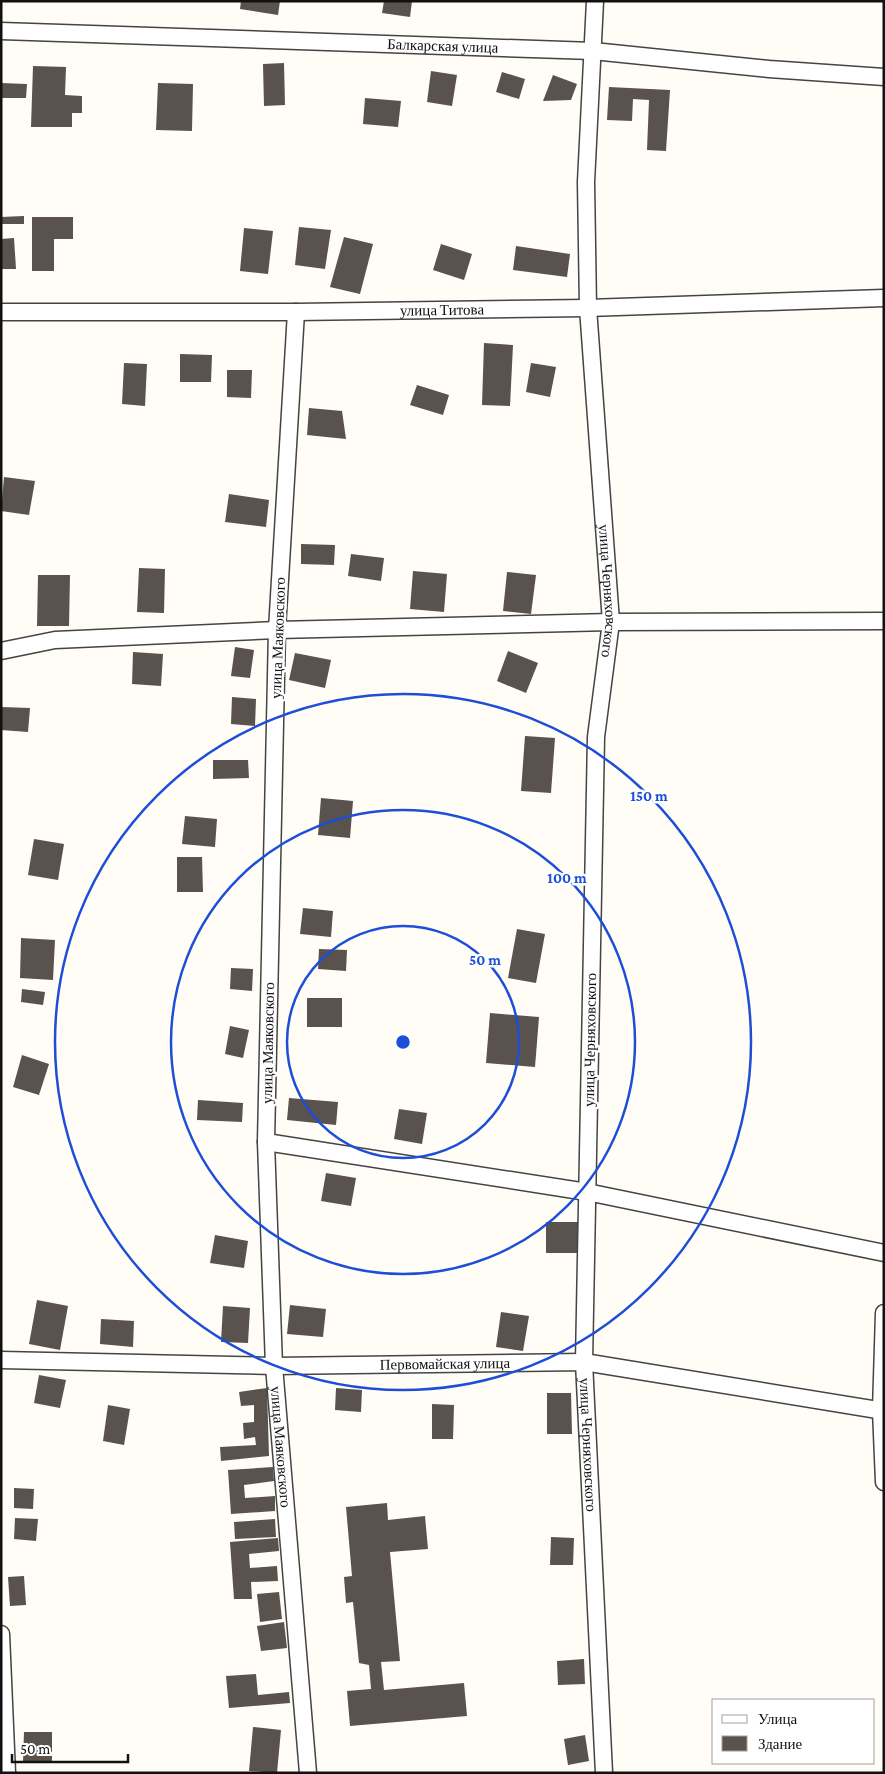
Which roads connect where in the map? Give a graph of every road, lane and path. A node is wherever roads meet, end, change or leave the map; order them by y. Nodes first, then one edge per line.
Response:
1 (595, 1) edge
2 (1, 31) edge
3 (593, 51) junction
4 (884, 76) edge
5 (884, 298) edge
6 (588, 308) junction
7 (1, 312) edge
8 (296, 312) junction
9 (884, 621) edge
10 (610, 622) junction
11 (277, 630) junction
12 (1, 651) edge
13 (266, 1142) junction
14 (587, 1192) junction
15 (884, 1253) edge
16 (884, 1313) edge
17 (1, 1360) edge
18 (584, 1362) junction
19 (274, 1366) junction
20 (883, 1410) edge
21 (884, 1482) edge
22 (1, 1634) edge
23 (7, 1773) edge
24 (308, 1773) edge
25 (604, 1773) edge

1 - 3 street, улица Черняховского
2 - 3 street, Балкарская улица
3 - 4 street, Балкарская улица
3 - 6 street, улица Черняховского
5 - 6 street, улица Титова
6 - 8 street, улица Титова
6 - 10 street, улица Черняховского
7 - 8 street, улица Титова
8 - 11 street, улица Маяковского
9 - 10 street
10 - 11 street
10 - 14 street, улица Черняховского
11 - 12 street
11 - 13 street, улица Маяковского
13 - 14 street
13 - 19 street, улица Маяковского
14 - 15 street
14 - 18 street, улица Черняховского
16 - 20 street
17 - 19 street, Первомайская улица
18 - 19 street, Первомайская улица
18 - 20 street, Первомайская улица
18 - 25 street, улица Черняховского
19 - 24 street, улица Маяковского
20 - 21 street
22 - 23 street

